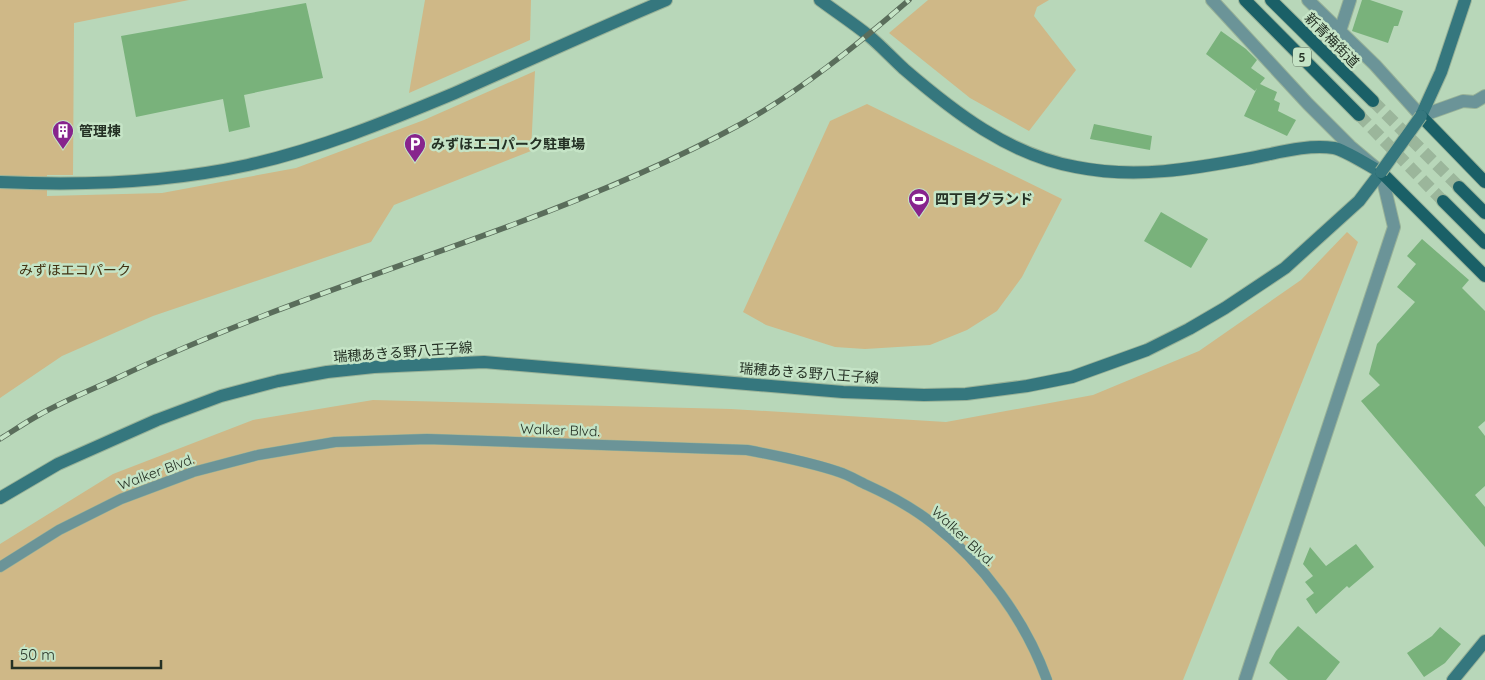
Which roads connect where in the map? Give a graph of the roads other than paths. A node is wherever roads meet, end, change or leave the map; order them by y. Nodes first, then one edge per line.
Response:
1 (666, 0) edge
2 (820, 0) edge
3 (1212, 0) edge
4 (1245, 0) edge
5 (1271, 0) edge
6 (1308, 0) edge
7 (1350, 0) edge
8 (1465, 0) edge
9 (1340, 31) junction
10 (1485, 96) edge
11 (1372, 101) tunnel mouth
12 (1359, 115) tunnel mouth
13 (1421, 116) junction
14 (1381, 172) junction
15 (0, 182) edge
16 (1485, 182) edge
17 (1459, 186) tunnel mouth
18 (1443, 201) tunnel mouth
19 (1485, 213) edge
20 (1485, 243) edge
21 (1485, 276) edge
22 (0, 498) edge
23 (0, 567) edge
24 (1485, 640) edge
25 (1047, 680) edge
26 (1246, 680) edge
27 (1453, 680) edge

1 - 15 main road
2 - 14 main road
3 - 14 street
4 - 12 main road, 5
5 - 11 main road, 新青梅街道 / 5
6 - 9 street
7 - 9 street
8 - 13 main road, 瑞穂あきる野八王子線
9 - 13 street
10 - 13 street
13 - 14 main road, 瑞穂あきる野八王子線, bridge
13 - 16 main road
14 - 21 main road
14 - 22 main road, 瑞穂あきる野八王子線
14 - 26 street
17 - 19 main road
18 - 20 main road
23 - 25 lane, Walker Blvd.
24 - 27 main road

